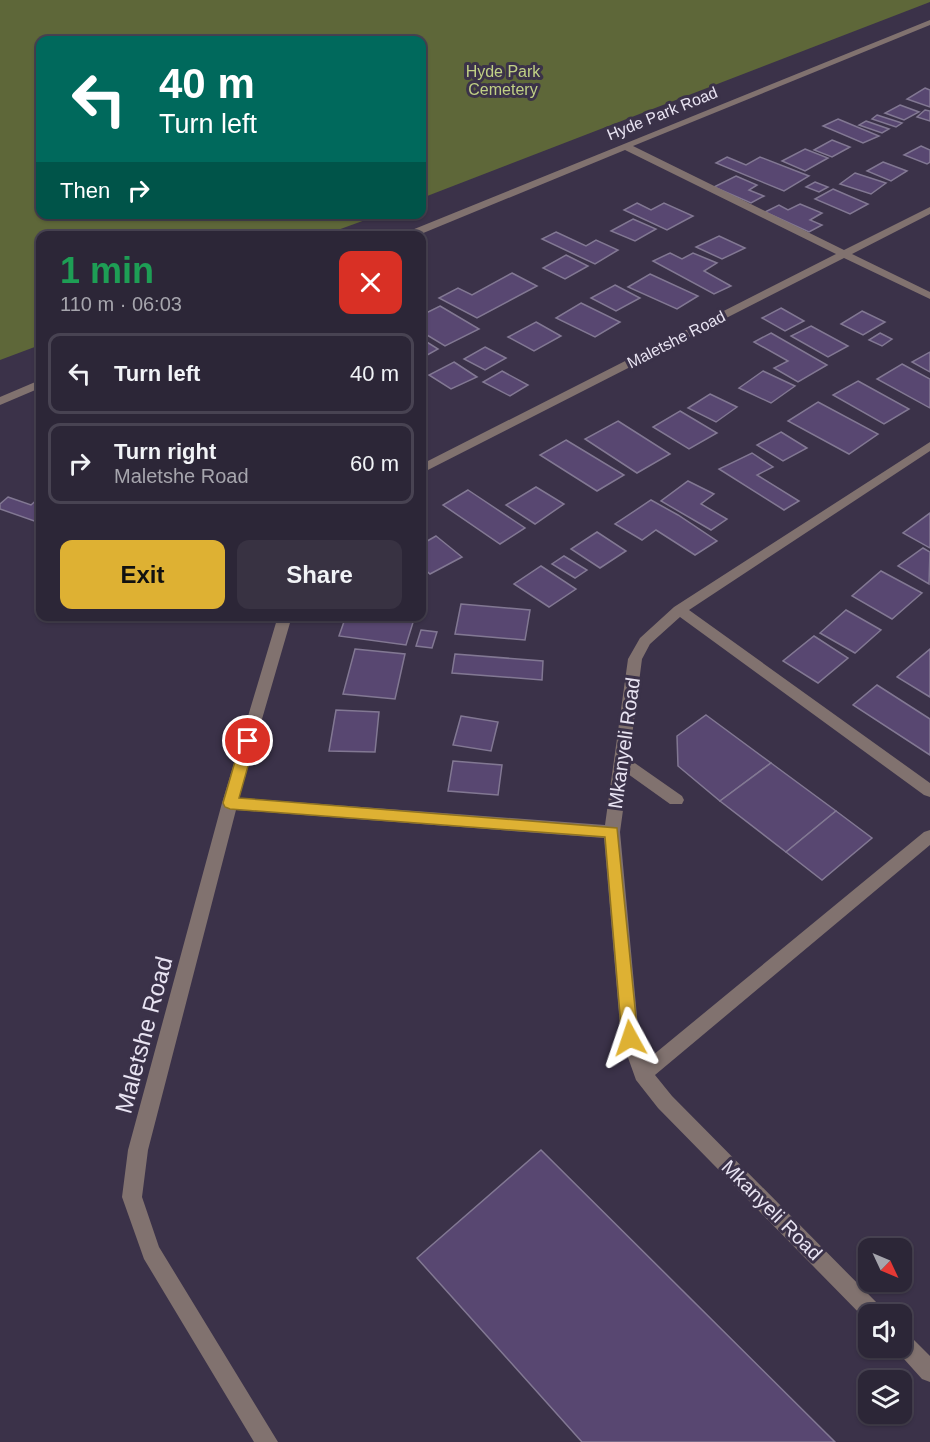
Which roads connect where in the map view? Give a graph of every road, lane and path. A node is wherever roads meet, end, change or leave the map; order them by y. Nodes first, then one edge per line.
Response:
1 (930, 22) edge
2 (625, 146) junction
3 (930, 210) edge
4 (418, 231) edge
5 (843, 254) junction
6 (930, 296) edge
7 (36, 386) edge
8 (0, 401) edge
9 (930, 446) edge
10 (426, 467) edge
11 (678, 610) junction
12 (284, 621) edge
13 (621, 761) junction
14 (930, 792) edge
15 (676, 800) dead end
16 (230, 803) junction
17 (612, 832) junction
18 (930, 836) edge
19 (643, 1074) junction
20 (864, 1304) edge
21 (912, 1352) edge
22 (930, 1371) edge
23 (267, 1442) edge

1 - 2 street, Hyde Park Road
2 - 4 street, Hyde Park Road
2 - 5 street
3 - 5 street, Maletshe Road
5 - 6 street
5 - 10 street, Maletshe Road
7 - 8 street
9 - 11 street, Mkanyeli Road
11 - 13 street, Mkanyeli Road
11 - 14 street
12 - 16 street, Maletshe Road
13 - 15 street
13 - 17 street, Mkanyeli Road
16 - 17 street
16 - 23 street, Maletshe Road
17 - 19 street, Mkanyeli Road
18 - 19 street
19 - 20 street, Mkanyeli Road
21 - 22 street

